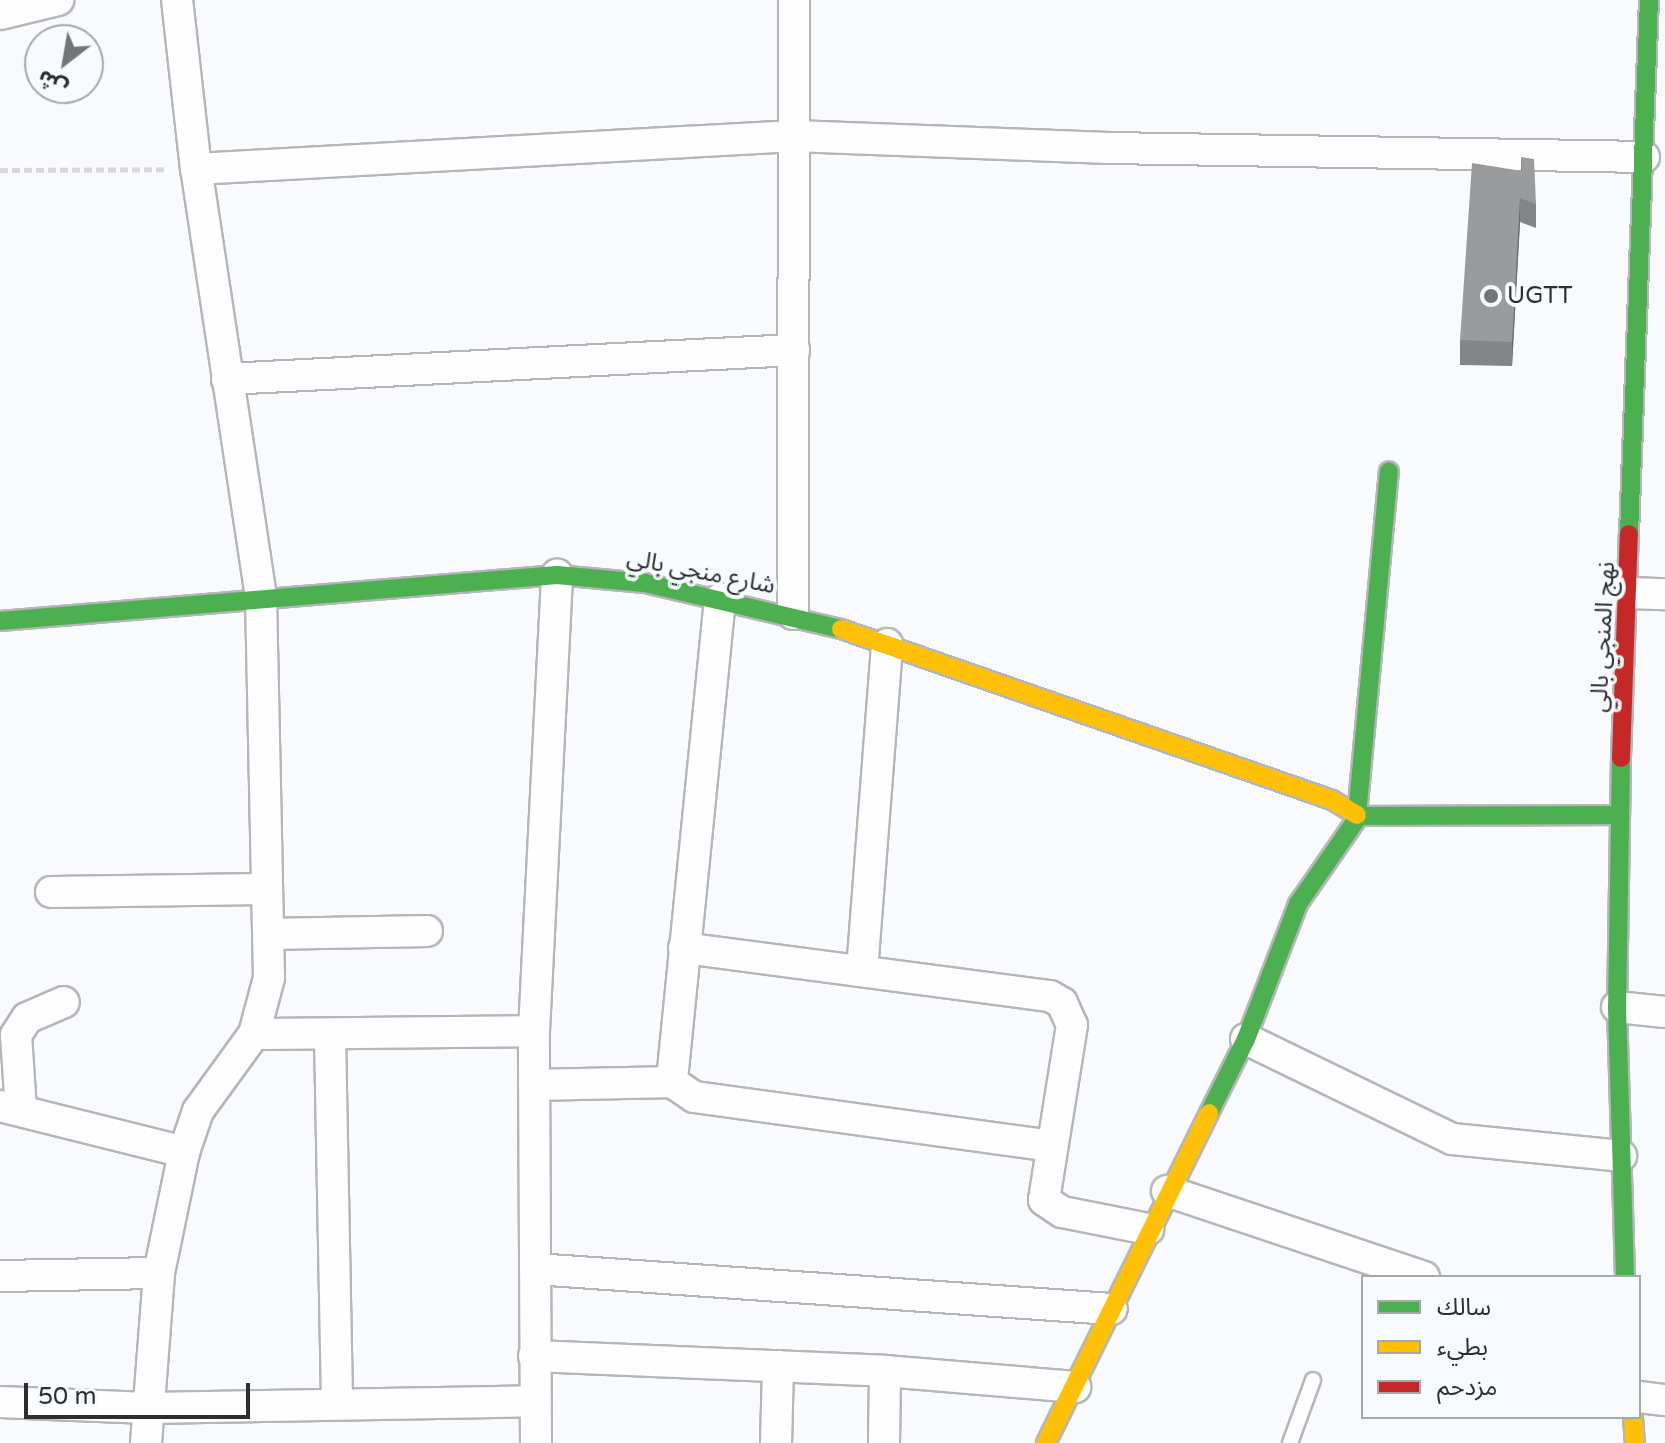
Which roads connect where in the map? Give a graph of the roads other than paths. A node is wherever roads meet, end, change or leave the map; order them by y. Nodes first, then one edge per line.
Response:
1 (58, 0) edge
2 (177, 0) edge
3 (794, 0) edge
4 (1649, 0) edge
5 (0, 14) edge
6 (1656, 40) edge
7 (794, 136) junction
8 (1644, 157) junction
9 (196, 169) junction
10 (1652, 323) edge
11 (794, 350) junction
12 (227, 379) junction
13 (1389, 471) dead end
14 (557, 575) junction
15 (1629, 593) junction
16 (1665, 594) edge
17 (261, 597) junction
18 (720, 599) junction
19 (793, 614) junction
20 (0, 621) edge
21 (887, 644) junction
22 (1619, 815) junction
23 (1359, 816) junction
24 (265, 889) junction
25 (51, 892) dead end
26 (427, 931) dead end
27 (269, 934) junction
28 (684, 948) junction
29 (862, 971) junction
30 (64, 1002) dead end
31 (1617, 1007) junction
32 (1665, 1012) edge
33 (534, 1031) junction
34 (254, 1034) junction
35 (330, 1036) junction
36 (1246, 1039) junction
37 (672, 1082) junction
38 (534, 1085) junction
39 (10, 1108) edge
40 (1051, 1146) junction
41 (184, 1152) junction
42 (1621, 1156) junction
43 (1167, 1191) junction
44 (1148, 1229) junction
45 (535, 1269) junction
46 (159, 1273) junction
47 (1418, 1275) edge
48 (1625, 1275) edge
49 (0, 1276) edge
50 (1112, 1309) junction
51 (534, 1356) junction
52 (778, 1366) junction
53 (885, 1371) junction
54 (1313, 1380) dead end
55 (1075, 1387) junction
56 (1641, 1397) edge
57 (1665, 1400) edge
58 (337, 1401) junction
59 (534, 1401) junction
60 (0, 1402) edge
61 (148, 1408) junction
62 (1633, 1419) edge
63 (146, 1443) edge
64 (536, 1443) edge
65 (776, 1443) edge
66 (884, 1443) edge
67 (1046, 1443) edge
68 (1290, 1443) edge
69 (1635, 1443) edge

1 - 5 street
2 - 9 street
3 - 7 street
4 - 6 street, نهج المنجي بالي
6 - 8 street, نهج المنجي بالي
7 - 8 street
7 - 9 street
7 - 11 street
8 - 10 street, نهج المنجي بالي
9 - 12 street
10 - 15 street, نهج المنجي بالي
11 - 12 street
11 - 19 street
12 - 17 street
13 - 23 street
14 - 17 street, شارع منجي بالي
14 - 18 street, شارع منجي بالي
14 - 33 street
15 - 16 street
15 - 22 street, نهج المنجي بالي
17 - 20 street, شارع منجي بالي
17 - 24 street
18 - 19 street, شارع منجي بالي
18 - 28 street
19 - 21 street, شارع منجي بالي
21 - 23 street, شارع منجي بالي
21 - 29 street
22 - 23 street
22 - 31 street, نهج المنجي بالي
23 - 36 street
24 - 25 street
24 - 27 street
26 - 27 street
27 - 34 street
28 - 29 street
28 - 37 street
29 - 40 street
30 - 39 street
31 - 32 street
31 - 42 street, نهج المنجي بالي
33 - 35 street
33 - 38 street
34 - 35 street
34 - 41 street
35 - 58 street
36 - 42 street
36 - 43 street
37 - 38 street
37 - 40 street
38 - 45 street
39 - 41 street
40 - 44 street
41 - 46 street
42 - 48 street, نهج المنجي بالي
43 - 44 street
43 - 47 street
44 - 50 street
45 - 50 street
45 - 51 street
46 - 49 street
46 - 61 street
50 - 55 street
51 - 52 street
51 - 59 street
52 - 53 street
52 - 65 street
53 - 55 street
53 - 66 street
54 - 68 lane
55 - 67 street
56 - 57 street
58 - 59 street
58 - 61 street
59 - 64 street
60 - 61 street
61 - 63 street
62 - 69 street

